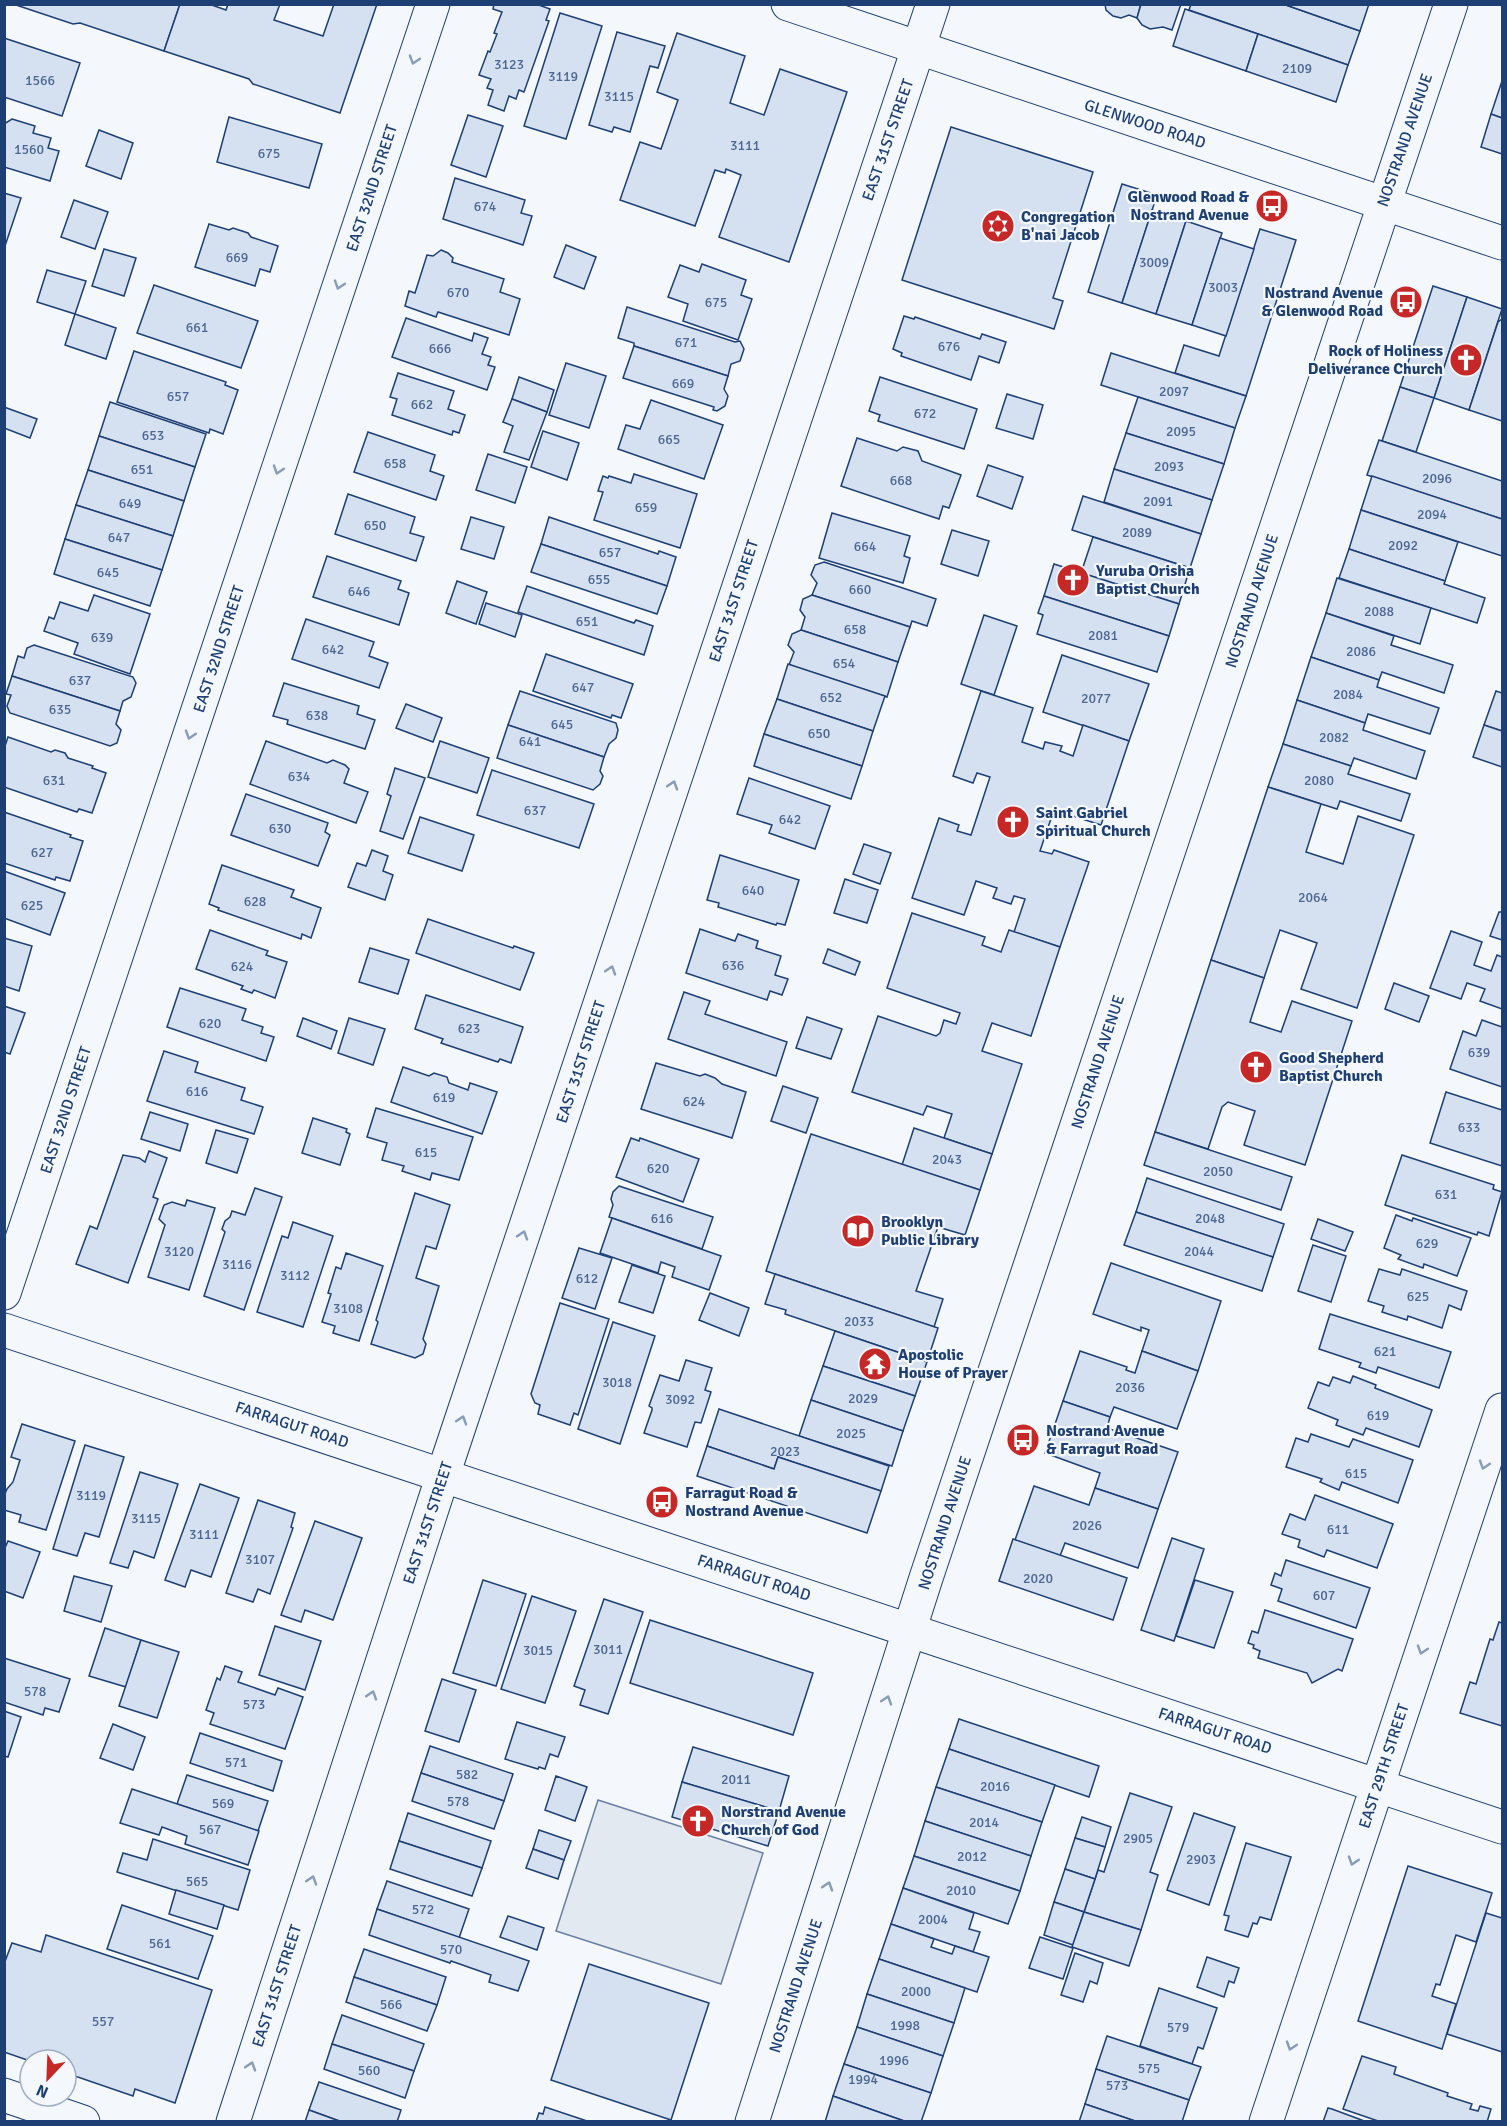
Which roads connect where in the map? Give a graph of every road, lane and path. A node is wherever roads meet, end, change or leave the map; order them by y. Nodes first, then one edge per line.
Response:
1 (433, 4) edge
2 (788, 4) edge
3 (933, 4) edge
4 (1451, 4) edge
5 (918, 48) junction
6 (1384, 203) junction
7 (1503, 243) edge
8 (4, 1293) edge
9 (4, 1330) edge
10 (1503, 1410) edge
11 (443, 1475) junction
12 (910, 1629) junction
13 (1378, 1785) junction
14 (1503, 1827) edge
15 (4, 2095) edge
16 (83, 2121) edge
17 (233, 2121) edge
18 (752, 2121) edge
19 (1266, 2121) edge

1 -> 8 street, EAST 32ND STREET
2 - 5 street, GLENWOOD ROAD
3 - 5 street, EAST 31ST STREET
4 - 6 street, NOSTRAND AVENUE
5 - 6 street, GLENWOOD ROAD
11 -> 5 street, EAST 31ST STREET
6 - 7 street, GLENWOOD ROAD
6 - 12 street, NOSTRAND AVENUE
9 - 11 street, FARRAGUT ROAD
10 -> 13 street, EAST 29TH STREET
11 - 12 street, FARRAGUT ROAD
17 -> 11 street, EAST 31ST STREET
12 - 13 street, FARRAGUT ROAD
18 -> 12 street, NOSTRAND AVENUE
13 - 14 street, FARRAGUT ROAD
13 -> 19 street, EAST 29TH STREET
15 - 16 street

